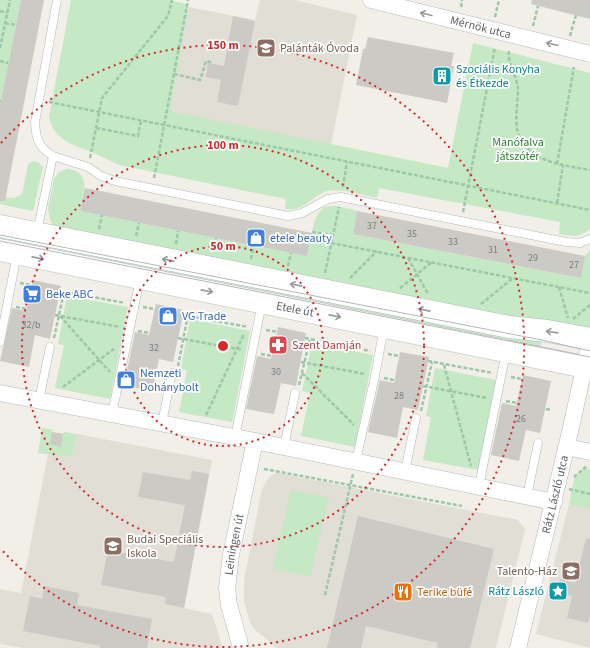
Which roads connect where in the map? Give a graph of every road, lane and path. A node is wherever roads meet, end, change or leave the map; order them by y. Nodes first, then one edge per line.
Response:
1 (10, 0) edge
2 (56, 0) edge
3 (172, 0) edge
4 (188, 0) edge
5 (371, 0) edge
6 (462, 0) edge
7 (499, 0) edge
8 (538, 6) dead end
9 (460, 10) dead end
10 (0, 11) edge
11 (7, 13) junction
12 (576, 15) dead end
13 (494, 19) dead end
14 (5, 23) junction
15 (16, 25) dead end
16 (532, 29) dead end
17 (569, 38) dead end
18 (495, 47) dead end
19 (0, 48) edge
20 (509, 51) dead end
21 (590, 54) edge
22 (0, 61) edge
23 (8, 63) dead end
24 (210, 64) dead end
25 (574, 67) dead end
26 (174, 74) junction
27 (39, 100) junction
28 (99, 112) junction
29 (141, 120) junction
30 (164, 125) junction
31 (96, 128) junction
32 (53, 156) junction
33 (347, 162) junction
34 (557, 164) junction
35 (563, 165) junction
36 (88, 167) junction
37 (590, 170) edge
38 (468, 186) junction
39 (152, 189) junction
40 (341, 197) junction
41 (557, 203) junction
42 (338, 210) dead end
43 (590, 210) edge
44 (102, 215) dead end
45 (461, 221) junction
46 (139, 223) dead end
47 (0, 226) edge
48 (99, 230) dead end
49 (178, 230) dead end
50 (312, 232) dead end
51 (37, 234) junction
52 (333, 235) junction
53 (136, 237) dead end
54 (216, 238) dead end
55 (590, 239) edge
56 (331, 243) junction
57 (176, 245) dead end
58 (254, 246) dead end
59 (376, 251) junction
60 (9, 252) edge
61 (213, 252) dead end
62 (290, 253) dead end
63 (408, 258) junction
64 (251, 259) dead end
65 (432, 262) junction
66 (288, 266) dead end
67 (417, 273) junction
68 (325, 274) dead end
69 (140, 278) junction
70 (513, 278) junction
71 (350, 279) dead end
72 (560, 287) junction
73 (400, 288) dead end
74 (590, 293) edge
75 (428, 294) dead end
76 (262, 302) junction
77 (481, 304) dead end
78 (134, 305) junction
79 (590, 305) edge
80 (155, 309) dead end
81 (57, 315) junction
82 (183, 315) dead end
83 (188, 316) junction
84 (384, 326) junction
85 (248, 327) junction
86 (257, 328) junction
87 (129, 329) junction
88 (277, 332) dead end
89 (150, 333) dead end
90 (178, 338) dead end
91 (306, 338) dead end
92 (183, 339) junction
93 (310, 339) junction
94 (127, 340) junction
95 (590, 340) edge
96 (0, 342) edge
97 (50, 347) joint
98 (237, 349) junction
99 (506, 351) junction
100 (252, 352) junction
101 (379, 352) junction
102 (272, 356) dead end
103 (399, 356) dead end
104 (100, 360) junction
105 (301, 362) dead end
106 (305, 363) junction
107 (444, 364) junction
108 (587, 368) edge
109 (302, 372) junction
110 (172, 373) joint
111 (501, 375) junction
112 (375, 376) junction
113 (522, 379) dead end
114 (394, 380) dead end
115 (119, 381) junction
116 (425, 386) junction
117 (63, 388) dead end
118 (452, 391) junction
119 (0, 393) edge
120 (295, 393) joint
121 (496, 399) junction
122 (39, 400) junction
123 (546, 409) dead end
124 (551, 410) dead end
125 (112, 414) junction
126 (206, 415) dead end
127 (416, 418) joint
128 (162, 423) junction
129 (362, 433) junction
130 (235, 437) junction
131 (255, 441) junction
132 (538, 443) dead end
133 (284, 447) junction
134 (566, 447) junction
135 (590, 452) edge
136 (356, 462) junction
137 (590, 463) edge
138 (471, 466) dead end
139 (264, 469) dead end
140 (405, 471) junction
141 (572, 478) dead end
142 (351, 485) junction
143 (479, 486) junction
144 (555, 494) junction
145 (590, 494) edge
146 (527, 496) junction
147 (462, 506) dead end
148 (325, 595) dead end
149 (241, 648) edge
150 (520, 648) edge

1 - 11 path
2 - 27 lane
3 - 28 path
4 - 26 path
21 -> 5 street, Mérnök utca
6 - 9 path
7 - 13 path
8 - 16 path
10 - 11 path
11 - 14 path
12 - 17 path
14 - 15 path
14 - 19 path
18 - 38 path
20 - 34 path
22 - 23 path
24 - 26 path
25 - 34 path
26 - 30 path
27 - 28 path
27 - 32 lane
28 - 29 path
28 - 31 path
29 - 30 path
29 - 31 path
30 - 33 path
30 - 39 path
31 - 36 path
32 - 36 lane
32 - 51 lane
33 - 38 path
33 - 40 path
34 - 35 path
35 - 37 path
35 - 41 path
36 - 39 lane
38 - 41 path
38 - 45 path
39 - 40 lane
40 - 45 lane
41 - 43 path
42 - 52 path
44 - 48 path
45 - 55 lane
46 - 53 path
47 - 51 main road, Etele út
49 - 57 path
50 - 52 path
95 -> 51 main road, Etele út
52 - 56 path
54 - 61 path
56 - 59 path
56 - 68 path
58 - 64 path
59 - 63 path
59 - 71 path
60 -> 69 main road, Etele út
60 - 96 lane
62 - 66 path
63 - 65 path
63 - 67 path
65 - 67 path
65 - 70 path
67 - 73 path
67 - 75 path
69 -> 76 main road, Etele út
69 - 78 lane
70 - 72 path
70 - 77 path
72 - 74 path
72 - 79 path
76 -> 84 main road, Etele út
76 - 86 lane
78 - 80 path
78 - 81 path
78 - 87 lane
81 - 87 path
81 - 97 path
81 - 104 path
82 - 83 path
83 - 85 path
83 - 92 path
84 - 99 main road, Etele út
84 - 101 lane
85 - 86 path
85 - 98 path
86 - 88 path
86 - 100 lane
87 - 89 path
87 - 94 lane
90 - 92 path
91 - 93 path
92 - 98 path
92 - 110 path
93 - 101 path
93 - 106 path
94 - 104 path
94 - 115 lane
95 - 108 street, Rátz László utca
97 - 122 lane
98 - 100 path
98 - 126 path
99 - 108 main road, Etele út
99 - 111 lane
100 - 102 path
100 - 130 lane
101 - 103 path
101 - 112 lane
104 - 115 path
104 - 117 path
105 - 106 path
106 - 109 path
106 - 112 path
107 - 111 path
107 - 116 path
107 - 118 path
108 - 134 street, Rátz László utca
109 - 120 path
109 - 129 path
110 - 128 lane
111 - 113 path
111 - 121 lane
112 - 114 path
112 - 129 lane
115 - 125 lane
116 - 118 path
116 - 127 path
118 - 121 path
118 - 138 path
119 - 122 street
120 - 133 lane
121 - 143 lane
122 - 125 street
123 - 124 path
125 - 128 street
127 - 140 lane
128 - 130 street
129 - 136 lane
130 - 131 street
131 - 133 street
131 - 149 street, Leiningen út
132 - 146 lane
133 - 136 street
134 - 135 street
134 - 144 street, Rátz László utca
136 - 140 street
136 - 142 path
137 - 141 path
139 - 142 path
140 - 143 street
142 - 147 path
142 - 148 path
143 - 146 street
144 - 145 path
144 - 146 street
144 - 150 street, Rátz László utca

